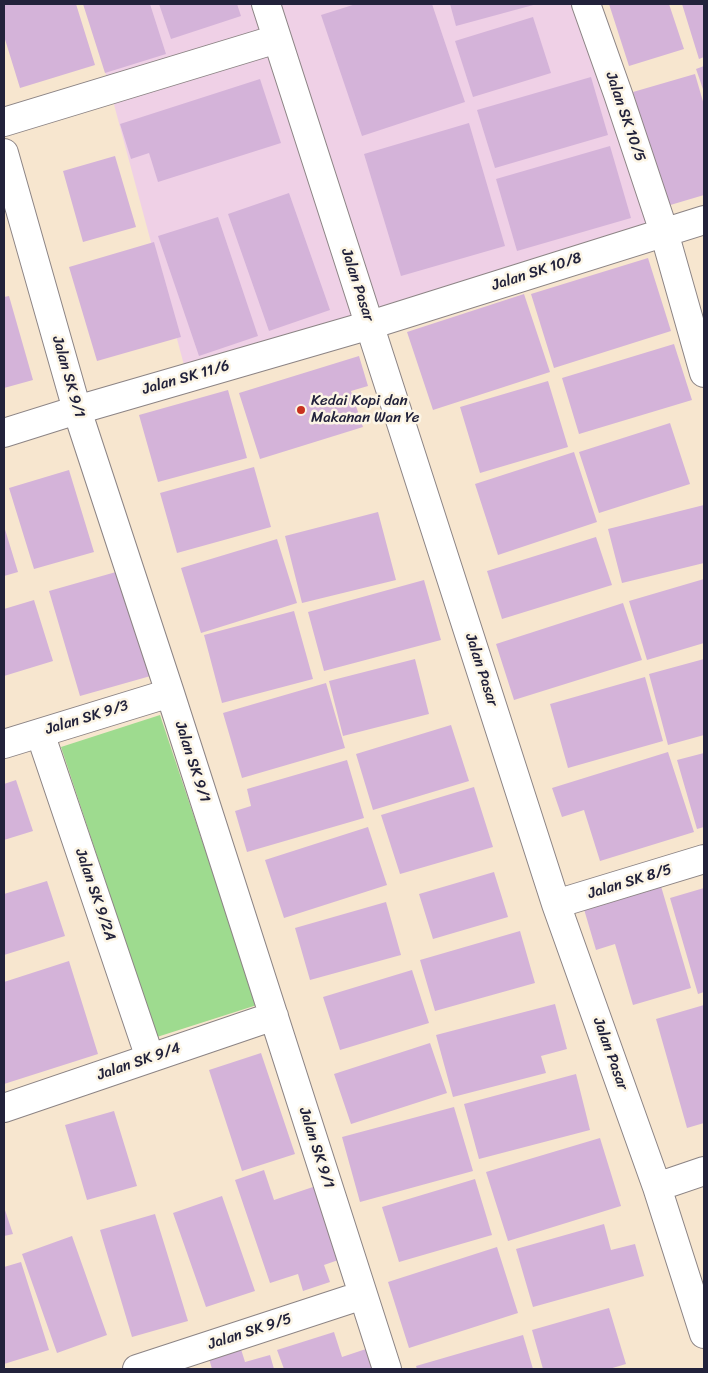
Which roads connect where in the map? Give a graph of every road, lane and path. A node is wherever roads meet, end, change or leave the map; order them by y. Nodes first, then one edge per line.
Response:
1 (266, 4) edge
2 (586, 4) edge
3 (277, 38) junction
4 (4, 122) edge
5 (4, 153) edge
6 (704, 220) edge
7 (664, 232) junction
8 (370, 325) junction
9 (704, 373) edge
10 (77, 410) junction
11 (4, 433) edge
12 (170, 693) junction
13 (40, 733) junction
14 (4, 744) edge
15 (704, 859) edge
16 (556, 904) junction
17 (274, 1016) junction
18 (150, 1058) junction
19 (4, 1108) edge
20 (704, 1171) edge
21 (657, 1187) junction
22 (364, 1295) junction
23 (704, 1334) edge
24 (136, 1369) edge
25 (387, 1369) edge

1 - 3 street, Jalan Pasar
2 - 7 street, Jalan SK 10/5
3 - 4 street
3 - 8 street, Jalan Pasar
5 - 10 street, Jalan SK 9/1
6 - 7 street, Jalan SK 10/8
7 - 8 street, Jalan SK 10/8
7 - 9 street, Jalan SK 10/5
8 - 10 street, Jalan SK 11/6
8 - 16 street, Jalan Pasar
10 - 11 street, Jalan SK 11/6
10 - 12 street, Jalan SK 9/1
12 - 13 street, Jalan SK 9/3
12 - 17 street, Jalan SK 9/1
13 - 14 street, Jalan SK 9/3
13 - 18 street, Jalan SK 9/2A
15 - 16 street, Jalan SK 8/5
16 - 21 street, Jalan Pasar
17 - 18 street, Jalan SK 9/4
17 - 22 street, Jalan SK 9/1
18 - 19 street, Jalan SK 9/4
20 - 21 street
21 - 23 street, Jalan Pasar
22 - 24 street, Jalan SK 9/5
22 - 25 street, Jalan SK 9/1

